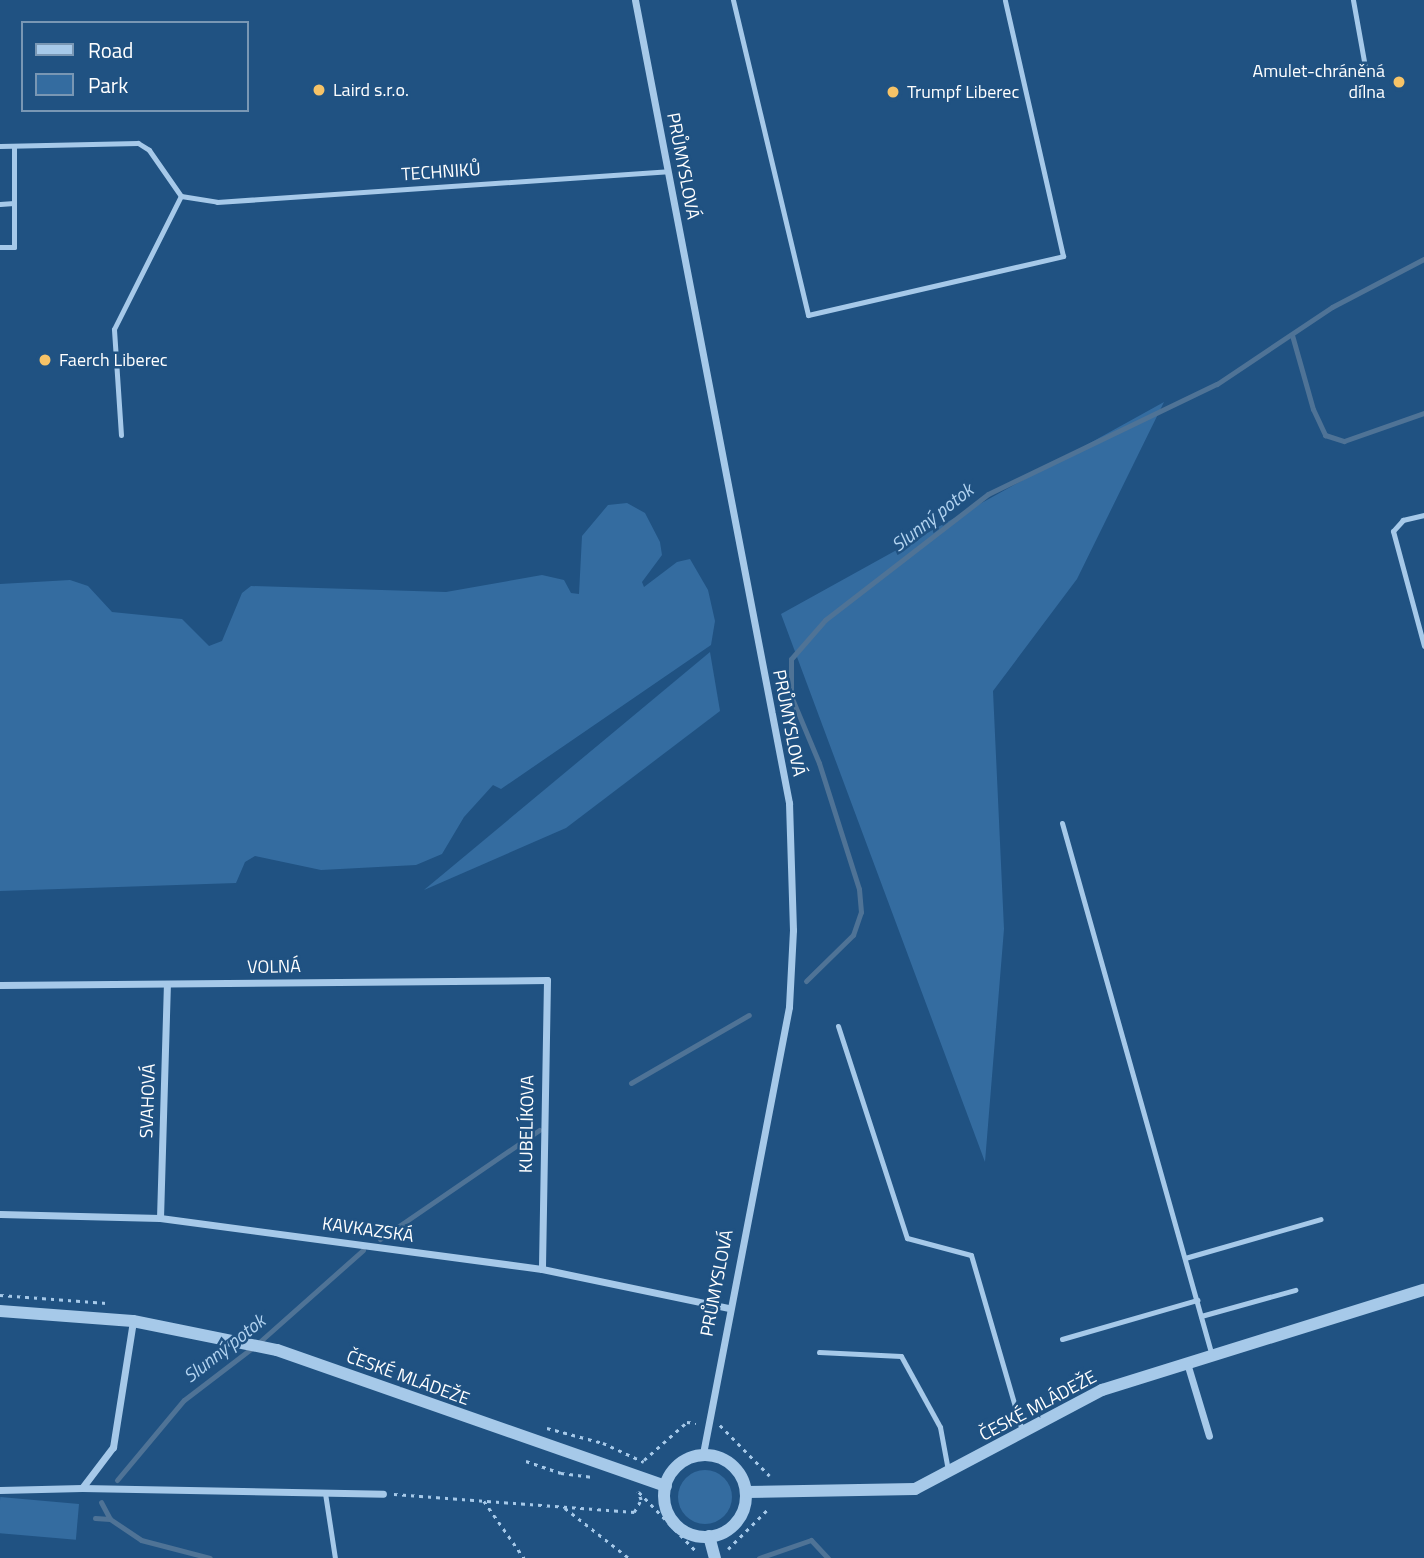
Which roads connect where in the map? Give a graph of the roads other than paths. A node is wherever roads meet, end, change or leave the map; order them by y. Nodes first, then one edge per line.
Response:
1 (635, 0) edge
2 (733, 0) edge
3 (1005, 0) edge
4 (1353, 0) edge
5 (1365, 67) dead end
6 (0, 146) edge
7 (14, 146) junction
8 (668, 171) junction
9 (181, 196) junction
10 (14, 203) junction
11 (0, 204) edge
12 (0, 247) edge
13 (121, 435) dead end
14 (1424, 515) edge
15 (1424, 646) edge
16 (1062, 823) dead end
17 (547, 980) joint
18 (167, 984) junction
19 (0, 985) edge
20 (838, 1026) dead end
21 (0, 1214) edge
22 (160, 1219) junction
23 (1321, 1219) dead end
24 (1185, 1258) junction
25 (542, 1269) junction
26 (1295, 1290) dead end
27 (1424, 1290) edge
28 (1197, 1300) junction
29 (728, 1308) junction
30 (0, 1311) edge
31 (1201, 1316) junction
32 (133, 1321) junction
33 (1062, 1339) dead end
34 (819, 1352) dead end
35 (1212, 1356) junction
36 (1187, 1363) junction
37 (1022, 1433) junction
38 (1209, 1436) dead end
39 (703, 1455) junction
40 (948, 1475) junction
41 (666, 1486) junction
42 (82, 1488) junction
43 (0, 1490) edge
44 (746, 1492) junction
45 (325, 1493) junction
46 (383, 1494) road end
47 (709, 1536) junction
48 (714, 1555) edge
49 (335, 1558) edge

1 - 8 street, PRŮMYSLOVÁ
2 - 3 lane
4 - 5 lane
6 - 7 lane
7 - 9 lane
7 - 10 lane
8 - 9 lane, TECHNIKŮ
8 - 29 street, PRŮMYSLOVÁ
9 - 13 lane
10 - 11 lane
10 - 12 lane
14 - 15 lane
16 - 24 lane
17 - 18 street, VOLNÁ
17 - 25 street, KUBELÍKOVA
18 - 19 street, VOLNÁ
18 - 22 street, SVAHOVÁ
20 - 37 lane
21 - 22 street, KAVKAZSKÁ
22 - 25 street, KAVKAZSKÁ
23 - 24 lane
24 - 28 lane
25 - 29 street, KAVKAZSKÁ
26 - 31 lane
27 - 35 street, ČESKÉ MLÁDEŽE
28 - 31 lane
28 - 33 lane
29 - 39 street, PRŮMYSLOVÁ
30 - 32 street, ČESKÉ MLÁDEŽE
31 - 35 lane
32 - 41 street, ČESKÉ MLÁDEŽE
32 - 42 street
34 - 40 lane
35 - 36 street, ČESKÉ MLÁDEŽE
36 - 37 street, ČESKÉ MLÁDEŽE
36 - 38 street
37 - 40 street, ČESKÉ MLÁDEŽE
39 - 41 street
39 - 44 street
40 - 44 street, ČESKÉ MLÁDEŽE
41 - 47 street
42 - 43 street
42 - 45 street
44 - 47 street
45 - 46 street
45 - 49 lane
47 - 48 street

